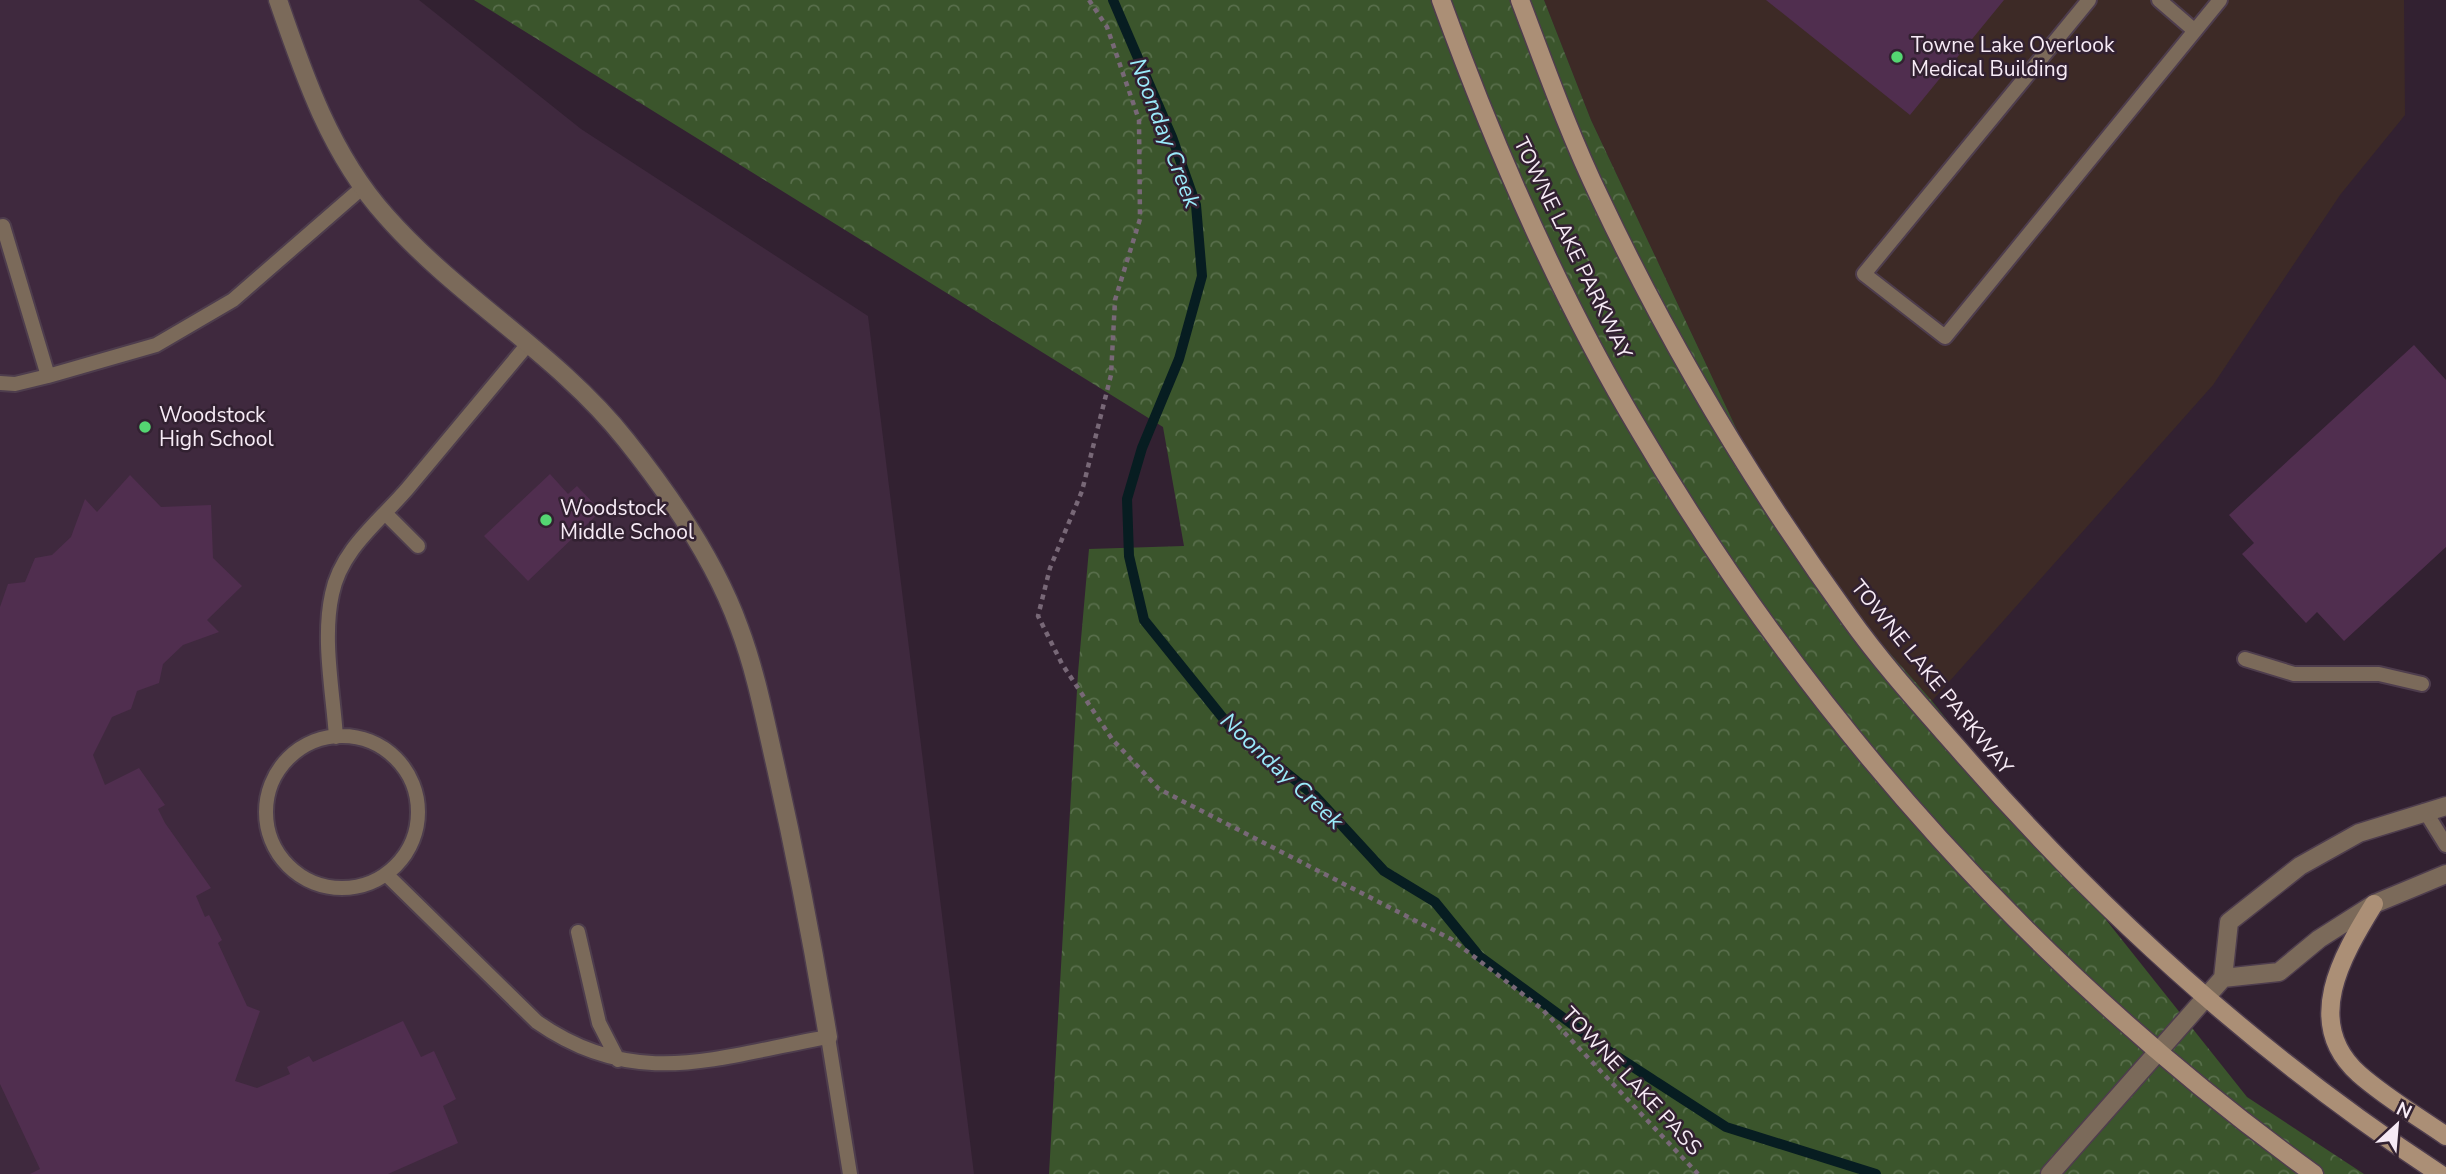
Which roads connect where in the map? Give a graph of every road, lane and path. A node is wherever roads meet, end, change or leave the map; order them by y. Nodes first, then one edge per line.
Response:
1 (278, 0) edge
2 (1089, 0) edge
3 (1441, 0) edge
4 (1520, 0) edge
5 (2090, 0) edge
6 (2159, 0) edge
7 (2220, 0) edge
8 (2195, 31) junction
9 (362, 187) junction
10 (0, 227) edge
11 (528, 344) junction
12 (48, 376) junction
13 (0, 383) edge
14 (386, 514) junction
15 (418, 546) dead end
16 (2245, 659) dead end
17 (2422, 684) dead end
18 (336, 737) junction
19 (2446, 806) edge
20 (2425, 811) junction
21 (2446, 845) edge
22 (386, 874) junction
23 (2446, 874) edge
24 (2374, 904) junction
25 (578, 932) dead end
26 (2223, 978) junction
27 (2206, 999) junction
28 (828, 1037) junction
29 (2157, 1052) junction
30 (618, 1060) junction
31 (2446, 1136) edge
32 (850, 1174) edge
33 (1698, 1174) edge
34 (2050, 1174) edge
35 (2314, 1174) edge
36 (2440, 1174) edge

1 - 9 street
2 - 33 path, TOWNE LAKE PASS
3 - 29 main road, TOWNE LAKE PARKWAY
4 - 27 main road, TOWNE LAKE PARKWAY
5 - 8 lane
6 - 8 lane
7 - 8 lane
9 - 11 street
9 - 12 lane
10 - 12 lane
11 - 14 lane
11 - 28 street
12 - 13 lane
14 - 15 lane
14 - 18 lane
16 - 17 lane
18 - 22 lane
18 - 22 lane
19 - 20 street
20 - 21 lane
20 - 26 street
22 - 30 lane
23 - 24 street
24 - 26 street
24 - 31 main road
25 - 30 lane
26 - 27 street
27 - 29 street
27 - 36 main road, TOWNE LAKE PARKWAY
28 - 30 lane
28 - 32 lane
29 - 34 street
29 - 35 main road, TOWNE LAKE PARKWAY

